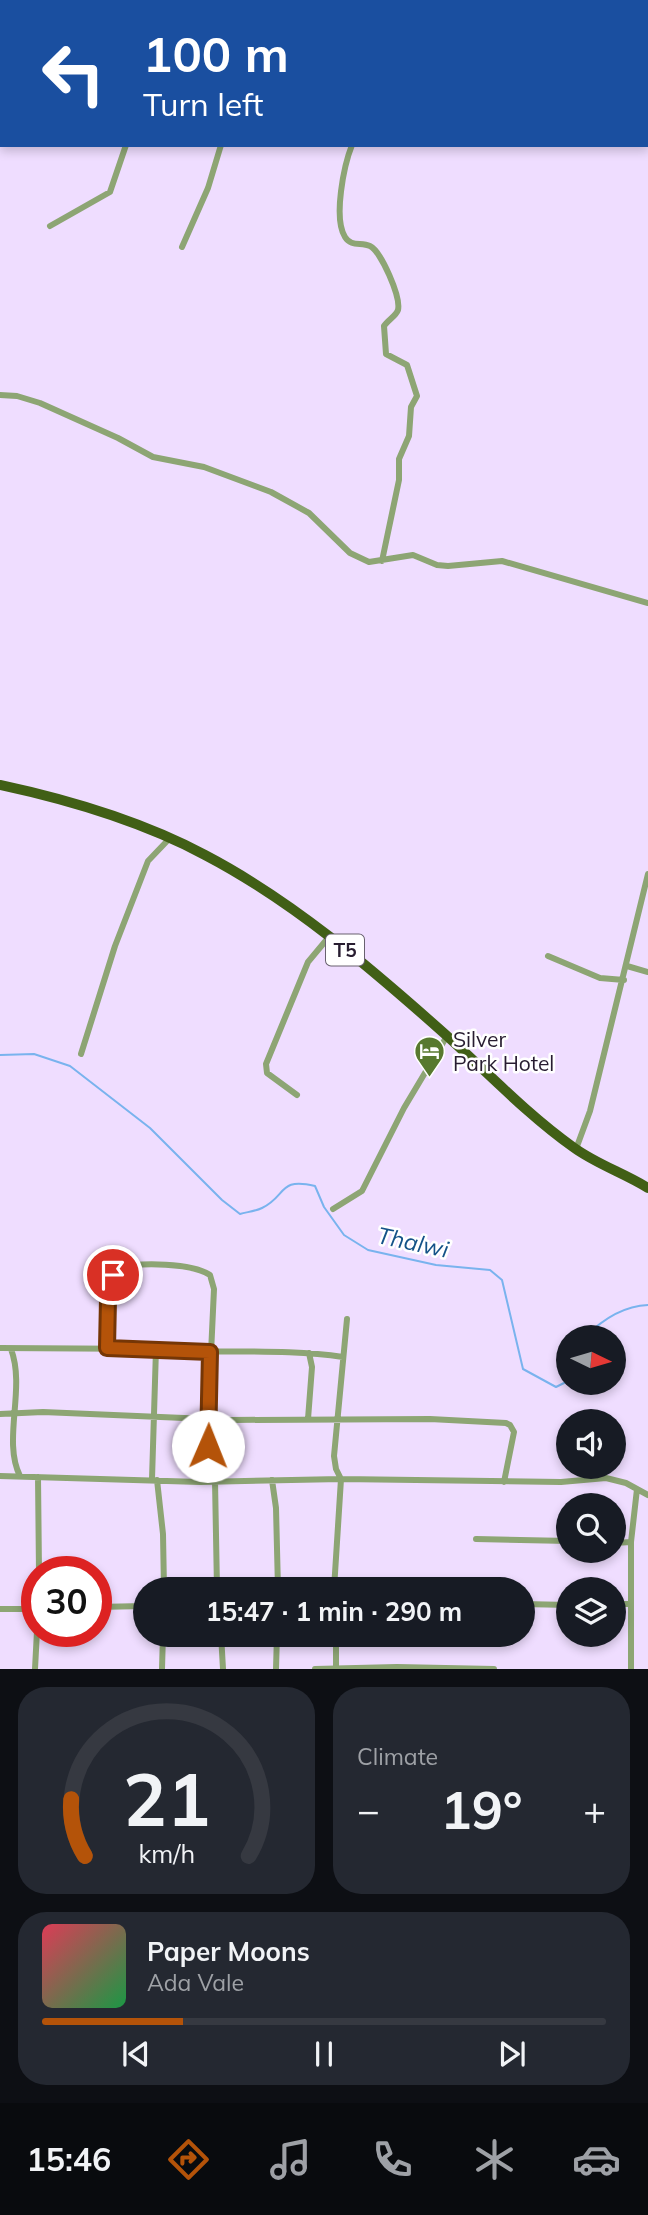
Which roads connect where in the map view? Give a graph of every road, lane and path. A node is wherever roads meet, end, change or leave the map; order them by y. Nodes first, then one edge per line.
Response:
1 (125, 147) edge
2 (220, 147) edge
3 (352, 147) edge
4 (50, 226) dead end
5 (182, 247) dead end
6 (0, 395) edge
7 (382, 561) junction
8 (648, 603) edge
9 (0, 785) edge
10 (169, 839) junction
11 (648, 874) edge
12 (328, 938) junction
13 (548, 956) dead end
14 (627, 966) junction
15 (648, 972) edge
16 (624, 980) junction
17 (447, 1036) junction
18 (80, 1054) dead end
19 (297, 1095) dead end
20 (576, 1149) junction
21 (648, 1188) edge
22 (334, 1209) dead end
23 (346, 1319) dead end
24 (0, 1348) edge
25 (107, 1348) junction
26 (11, 1349) junction
27 (156, 1349) junction
28 (210, 1352) junction
29 (309, 1353) junction
30 (342, 1357) junction
31 (0, 1414) edge
32 (15, 1414) junction
33 (153, 1417) junction
34 (209, 1419) junction
35 (308, 1419) junction
36 (339, 1420) junction
37 (0, 1476) edge
38 (20, 1476) junction
39 (38, 1477) junction
40 (154, 1479) junction
41 (341, 1479) junction
42 (272, 1480) junction
43 (215, 1481) junction
44 (205, 1482) junction
45 (504, 1482) junction
46 (637, 1489) junction
47 (648, 1495) edge
48 (476, 1539) dead end
49 (556, 1541) edge
50 (626, 1542) edge
51 (631, 1542) junction
52 (39, 1556) edge
53 (164, 1577) edge
54 (217, 1577) edge
55 (278, 1577) edge
56 (335, 1577) edge
57 (535, 1604) edge
58 (626, 1604) edge
59 (631, 1604) junction
60 (556, 1605) edge
61 (133, 1606) edge
62 (112, 1607) edge
63 (0, 1609) edge
64 (21, 1609) edge
65 (37, 1647) edge
66 (163, 1647) edge
67 (221, 1647) edge
68 (277, 1647) edge
69 (336, 1647) edge
70 (336, 1668) edge
71 (36, 1669) edge
72 (162, 1669) edge
73 (222, 1669) edge
74 (276, 1669) edge
75 (315, 1669) edge
76 (494, 1669) edge
77 (631, 1669) edge

1 - 4 street
2 - 5 street
3 - 7 street
6 - 7 street
7 - 8 street
9 - 10 highway, T5
10 - 12 highway, T5
10 - 18 street
11 - 14 street
12 - 17 highway, T5
12 - 19 street
13 - 16 street
14 - 15 street
14 - 16 street
16 - 20 street
17 - 20 highway, T5
17 - 22 street
20 - 21 highway, T5
23 - 30 street
24 - 26 street
25 - 26 street
25 - 27 street
25 - 28 street
26 - 32 street
27 - 28 street
27 - 33 street
28 - 29 street
28 - 34 street
29 - 30 street
29 - 35 street
30 - 36 street
31 - 32 street
32 - 33 street
32 - 38 street
33 - 34 street
33 - 40 street
34 - 35 street
34 - 44 street
35 - 36 street
36 - 41 street
36 - 45 street
37 - 38 street
38 - 39 street
39 - 40 street
39 - 52 street
40 - 44 street
40 - 53 street
41 - 42 street
41 - 45 street
41 - 56 street
42 - 43 street
42 - 55 street
43 - 44 street
43 - 54 street
45 - 46 street
46 - 47 street
46 - 51 street
48 - 49 street
50 - 51 street
51 - 59 street
57 - 60 street
58 - 59 street
59 - 77 street
61 - 62 street
63 - 64 street
65 - 71 street
66 - 72 street
67 - 73 street
68 - 74 street
69 - 70 street
70 - 75 street
70 - 76 street

